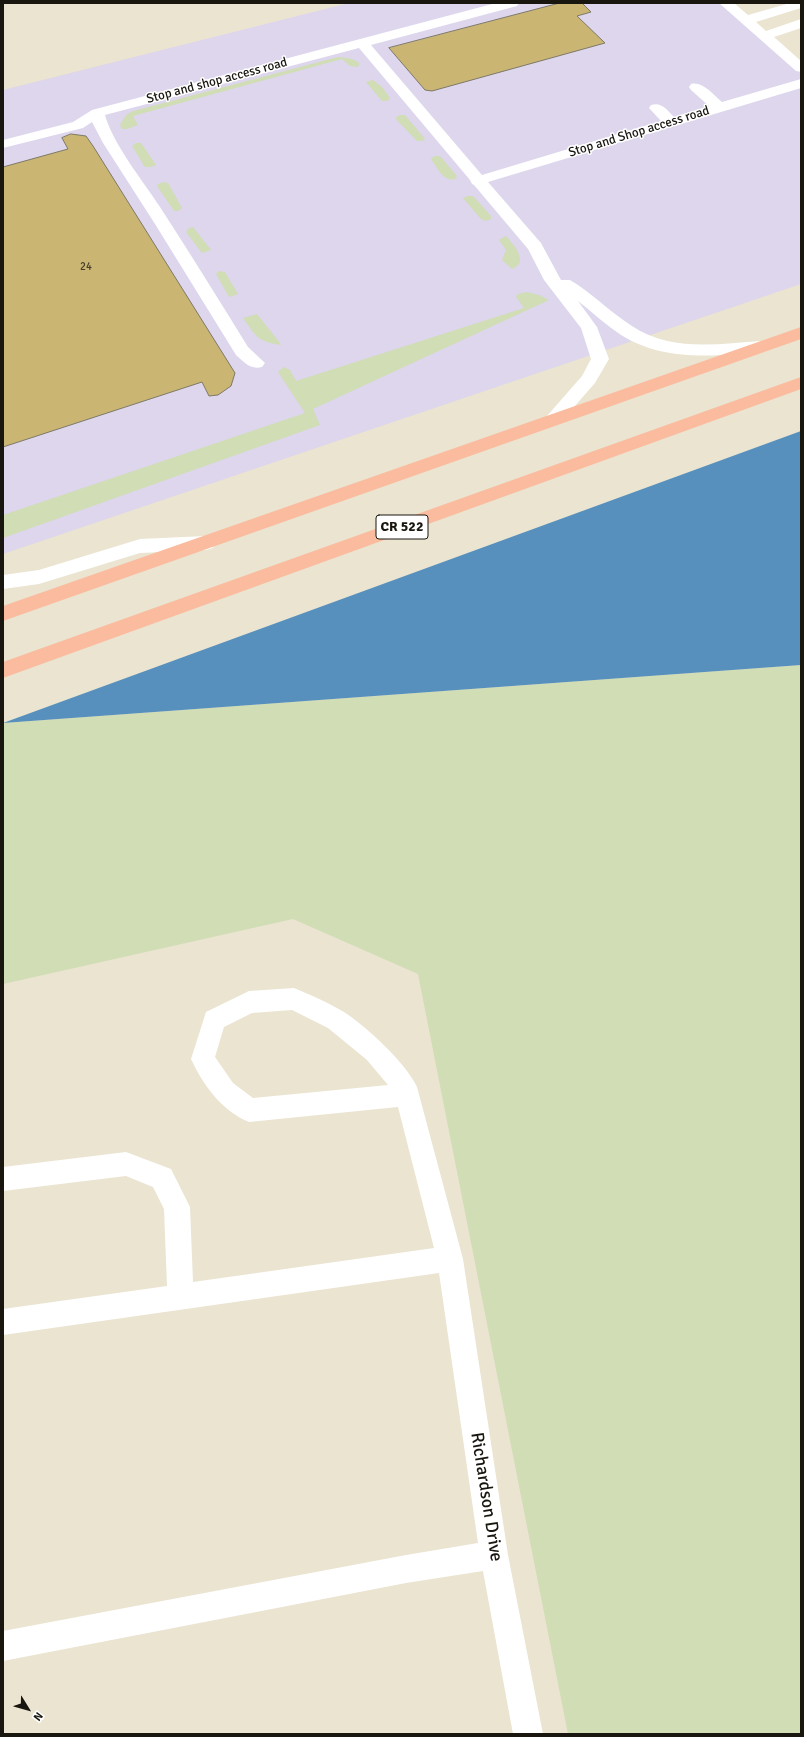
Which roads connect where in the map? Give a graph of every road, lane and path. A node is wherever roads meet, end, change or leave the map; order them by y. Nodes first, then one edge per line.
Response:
1 (512, 3) edge
2 (726, 3) edge
3 (801, 4) edge
4 (746, 20) junction
5 (801, 23) edge
6 (764, 36) junction
7 (362, 42) junction
8 (801, 68) edge
9 (801, 83) edge
10 (696, 87) dead end
11 (656, 108) dead end
12 (720, 108) junction
13 (97, 113) junction
14 (672, 122) junction
15 (3, 144) edge
16 (477, 181) junction
17 (550, 276) junction
18 (801, 333) edge
19 (761, 347) junction
20 (256, 364) dead end
21 (801, 383) edge
22 (553, 420) junction
23 (206, 543) junction
24 (3, 582) edge
25 (3, 614) edge
26 (3, 670) edge
27 (407, 1095) junction
28 (3, 1180) edge
29 (450, 1259) junction
30 (181, 1297) junction
31 (3, 1322) edge
32 (494, 1555) junction
33 (3, 1646) edge
34 (528, 1734) edge

1 - 7 street, Stop and shop access road
2 - 4 street
3 - 4 street
4 - 6 street
5 - 6 street
6 - 8 street
7 - 13 street, Stop and shop access road
7 - 16 street
9 - 12 street, Stop and Shop access road
10 - 12 street
11 - 14 street
12 - 14 street, Stop and Shop access road
13 - 15 street, Stop and shop access road
13 - 20 street
14 - 16 street, Stop and Shop access road
16 - 17 street
17 - 19 street
17 - 22 street
18 - 19 main road
19 - 22 main road
21 - 26 main road, CR 522
22 - 23 main road
23 - 24 street
23 - 25 main road
27 - 27 street, Richardson Drive
27 - 29 street, Richardson Drive
28 - 30 street
29 - 30 street
29 - 32 street, Richardson Drive
30 - 31 street
32 - 33 street
32 - 34 street, Richardson Drive

